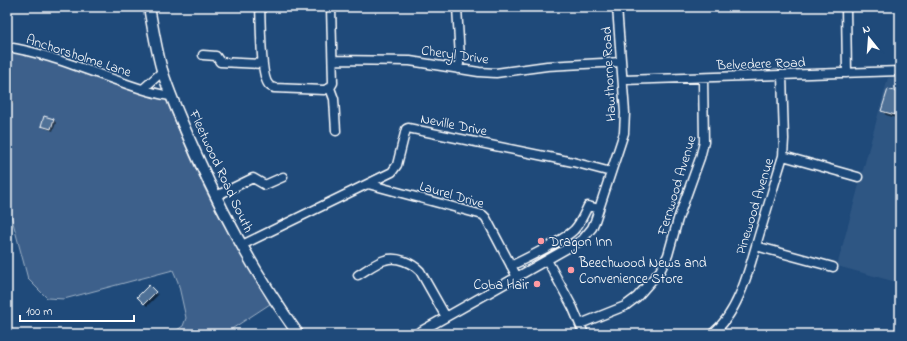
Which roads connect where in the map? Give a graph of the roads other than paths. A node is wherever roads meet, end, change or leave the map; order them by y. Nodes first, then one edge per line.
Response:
1 (149, 7) edge
2 (260, 7) edge
3 (331, 7) edge
4 (457, 7) edge
5 (617, 7) edge
6 (846, 7) edge
7 (7, 47) edge
8 (203, 55) dead end
9 (333, 60) junction
10 (621, 62) junction
11 (262, 64) junction
12 (458, 69) junction
13 (163, 71) junction
14 (900, 71) edge
15 (848, 73) junction
16 (782, 75) junction
17 (704, 78) junction
18 (623, 80) junction
19 (330, 88) junction
20 (143, 89) junction
21 (171, 96) junction
22 (336, 130) dead end
23 (783, 156) junction
24 (611, 172) junction
25 (283, 176) dead end
26 (858, 176) dead end
27 (368, 184) junction
28 (216, 196) junction
29 (599, 209) junction
30 (242, 245) junction
31 (756, 246) junction
32 (547, 260) junction
33 (511, 266) junction
34 (834, 267) dead end
35 (358, 275) dead end
36 (517, 277) junction
37 (446, 317) junction
38 (580, 324) junction
39 (298, 334) edge
40 (416, 334) edge
41 (584, 334) edge
42 (712, 334) edge

1 - 13 main road, Fleetwood Road South
2 - 11 street
3 - 9 street
4 - 12 street
5 - 10 street, Hawthorne Road
6 - 15 street
7 - 20 street, Anchorsholme Lane
8 - 11 street
9 - 12 street, Cheryl Drive
9 - 19 street
10 - 12 street, Cheryl Drive
10 - 18 street, Hawthorne Road
11 - 19 street
13 - 20 street, Anchorsholme Lane
13 - 21 main road, Fleetwood Road South
14 - 15 street, Belvedere Road
15 - 16 street, Belvedere Road
16 - 17 street, Belvedere Road
16 - 23 street, Pinewood Avenue
17 - 18 street, Belvedere Road
17 - 38 street, Fernwood Avenue
18 - 24 street, Hawthorne Road
19 - 22 street
20 - 21 street, Anchorsholme Lane
21 - 28 main road, Fleetwood Road South
23 - 26 street
23 - 31 street, Pinewood Avenue
24 - 27 street, Neville Drive
24 - 29 street, Hawthorne Road
25 - 28 street
27 - 30 street, Neville Drive
27 - 33 street, Laurel Drive
28 - 30 main road, Fleetwood Road South
29 - 32 street, Hawthorne Road
29 - 33 street
30 - 39 main road, Fleetwood Road South
31 - 34 street
31 - 42 street, Pinewood Avenue
32 - 36 street, Hawthorne Road
32 - 38 street
33 - 36 street, Laurel Drive
35 - 37 street
36 - 37 street, Hawthorne Road
37 - 40 street, Hawthorne Road
38 - 41 street

